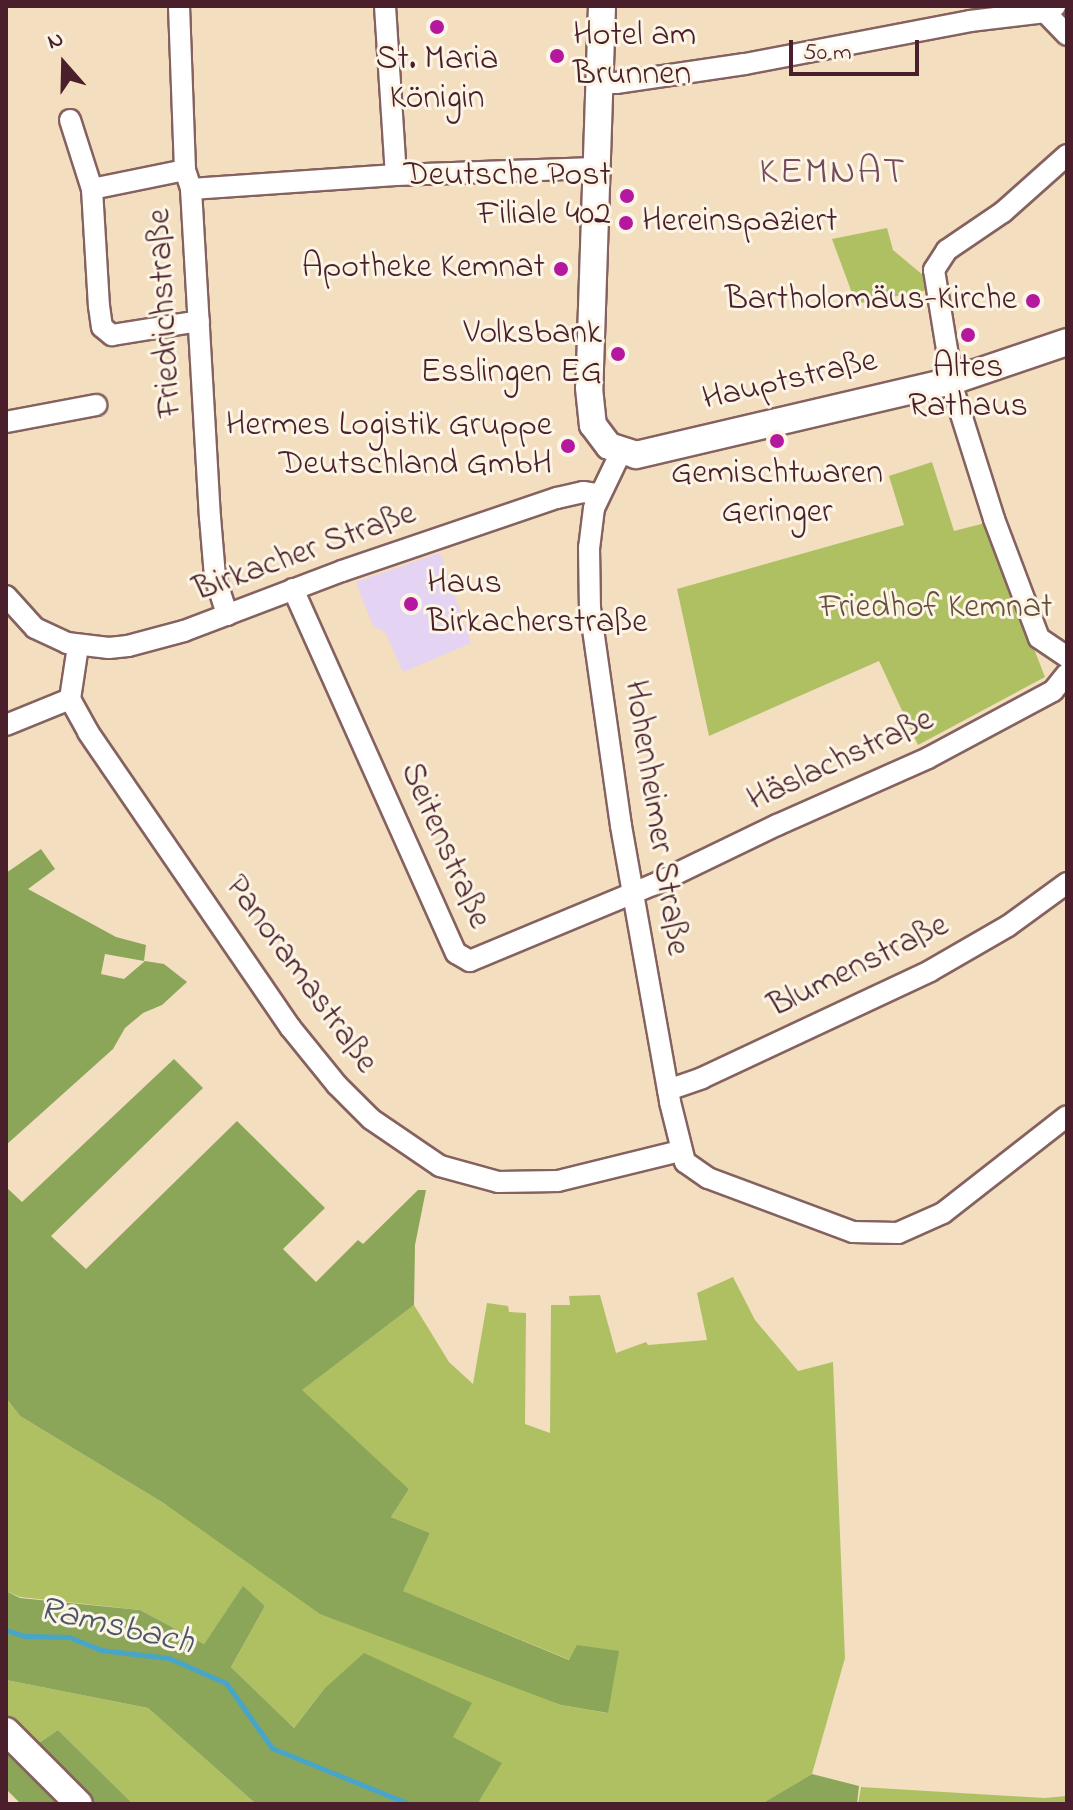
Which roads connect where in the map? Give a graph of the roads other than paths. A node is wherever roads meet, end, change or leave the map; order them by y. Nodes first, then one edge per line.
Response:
1 (179, 6) edge
2 (385, 6) edge
3 (602, 6) edge
4 (1050, 9) edge
5 (1067, 35) edge
6 (598, 83) junction
7 (70, 120) dead end
8 (1067, 155) edge
9 (595, 168) junction
10 (396, 175) junction
11 (188, 179) junction
12 (92, 189) junction
13 (199, 321) junction
14 (1067, 342) edge
15 (952, 381) junction
16 (96, 405) dead end
17 (6, 422) edge
18 (621, 452) junction
19 (598, 494) junction
20 (293, 589) junction
21 (6, 596) edge
22 (227, 615) junction
23 (78, 646) junction
24 (1067, 657) edge
25 (1067, 674) edge
26 (70, 699) junction
27 (6, 725) edge
28 (1067, 883) edge
29 (633, 894) junction
30 (668, 1090) junction
31 (1067, 1116) edge
32 (680, 1151) junction
33 (6, 1731) edge
34 (79, 1804) edge

1 - 11 street, Friedrichstraße
2 - 10 street
3 - 6 main road
4 - 5 street
4 - 6 street
6 - 9 main road
7 - 12 street
8 - 15 street
9 - 10 street
9 - 18 main road
10 - 11 street
11 - 12 street
11 - 13 street, Friedrichstraße
12 - 13 street
13 - 22 street, Friedrichstraße
14 - 15 main road, Hauptstraße
15 - 18 main road, Hauptstraße
15 - 24 street
16 - 17 street
18 - 19 street, Hohenheimer Straße
19 - 20 street, Birkacher Straße
19 - 29 street, Hohenheimer Straße
20 - 22 street, Birkacher Straße
20 - 29 street, Seitenstraße
21 - 23 street
22 - 23 street, Birkacher Straße
23 - 26 street
25 - 29 street, Häslachstraße
26 - 27 street
26 - 32 street, Panoramastraße
28 - 30 street, Blumenstraße
29 - 30 street, Hohenheimer Straße
30 - 32 street, Hohenheimer Straße
31 - 32 street
33 - 34 main road

